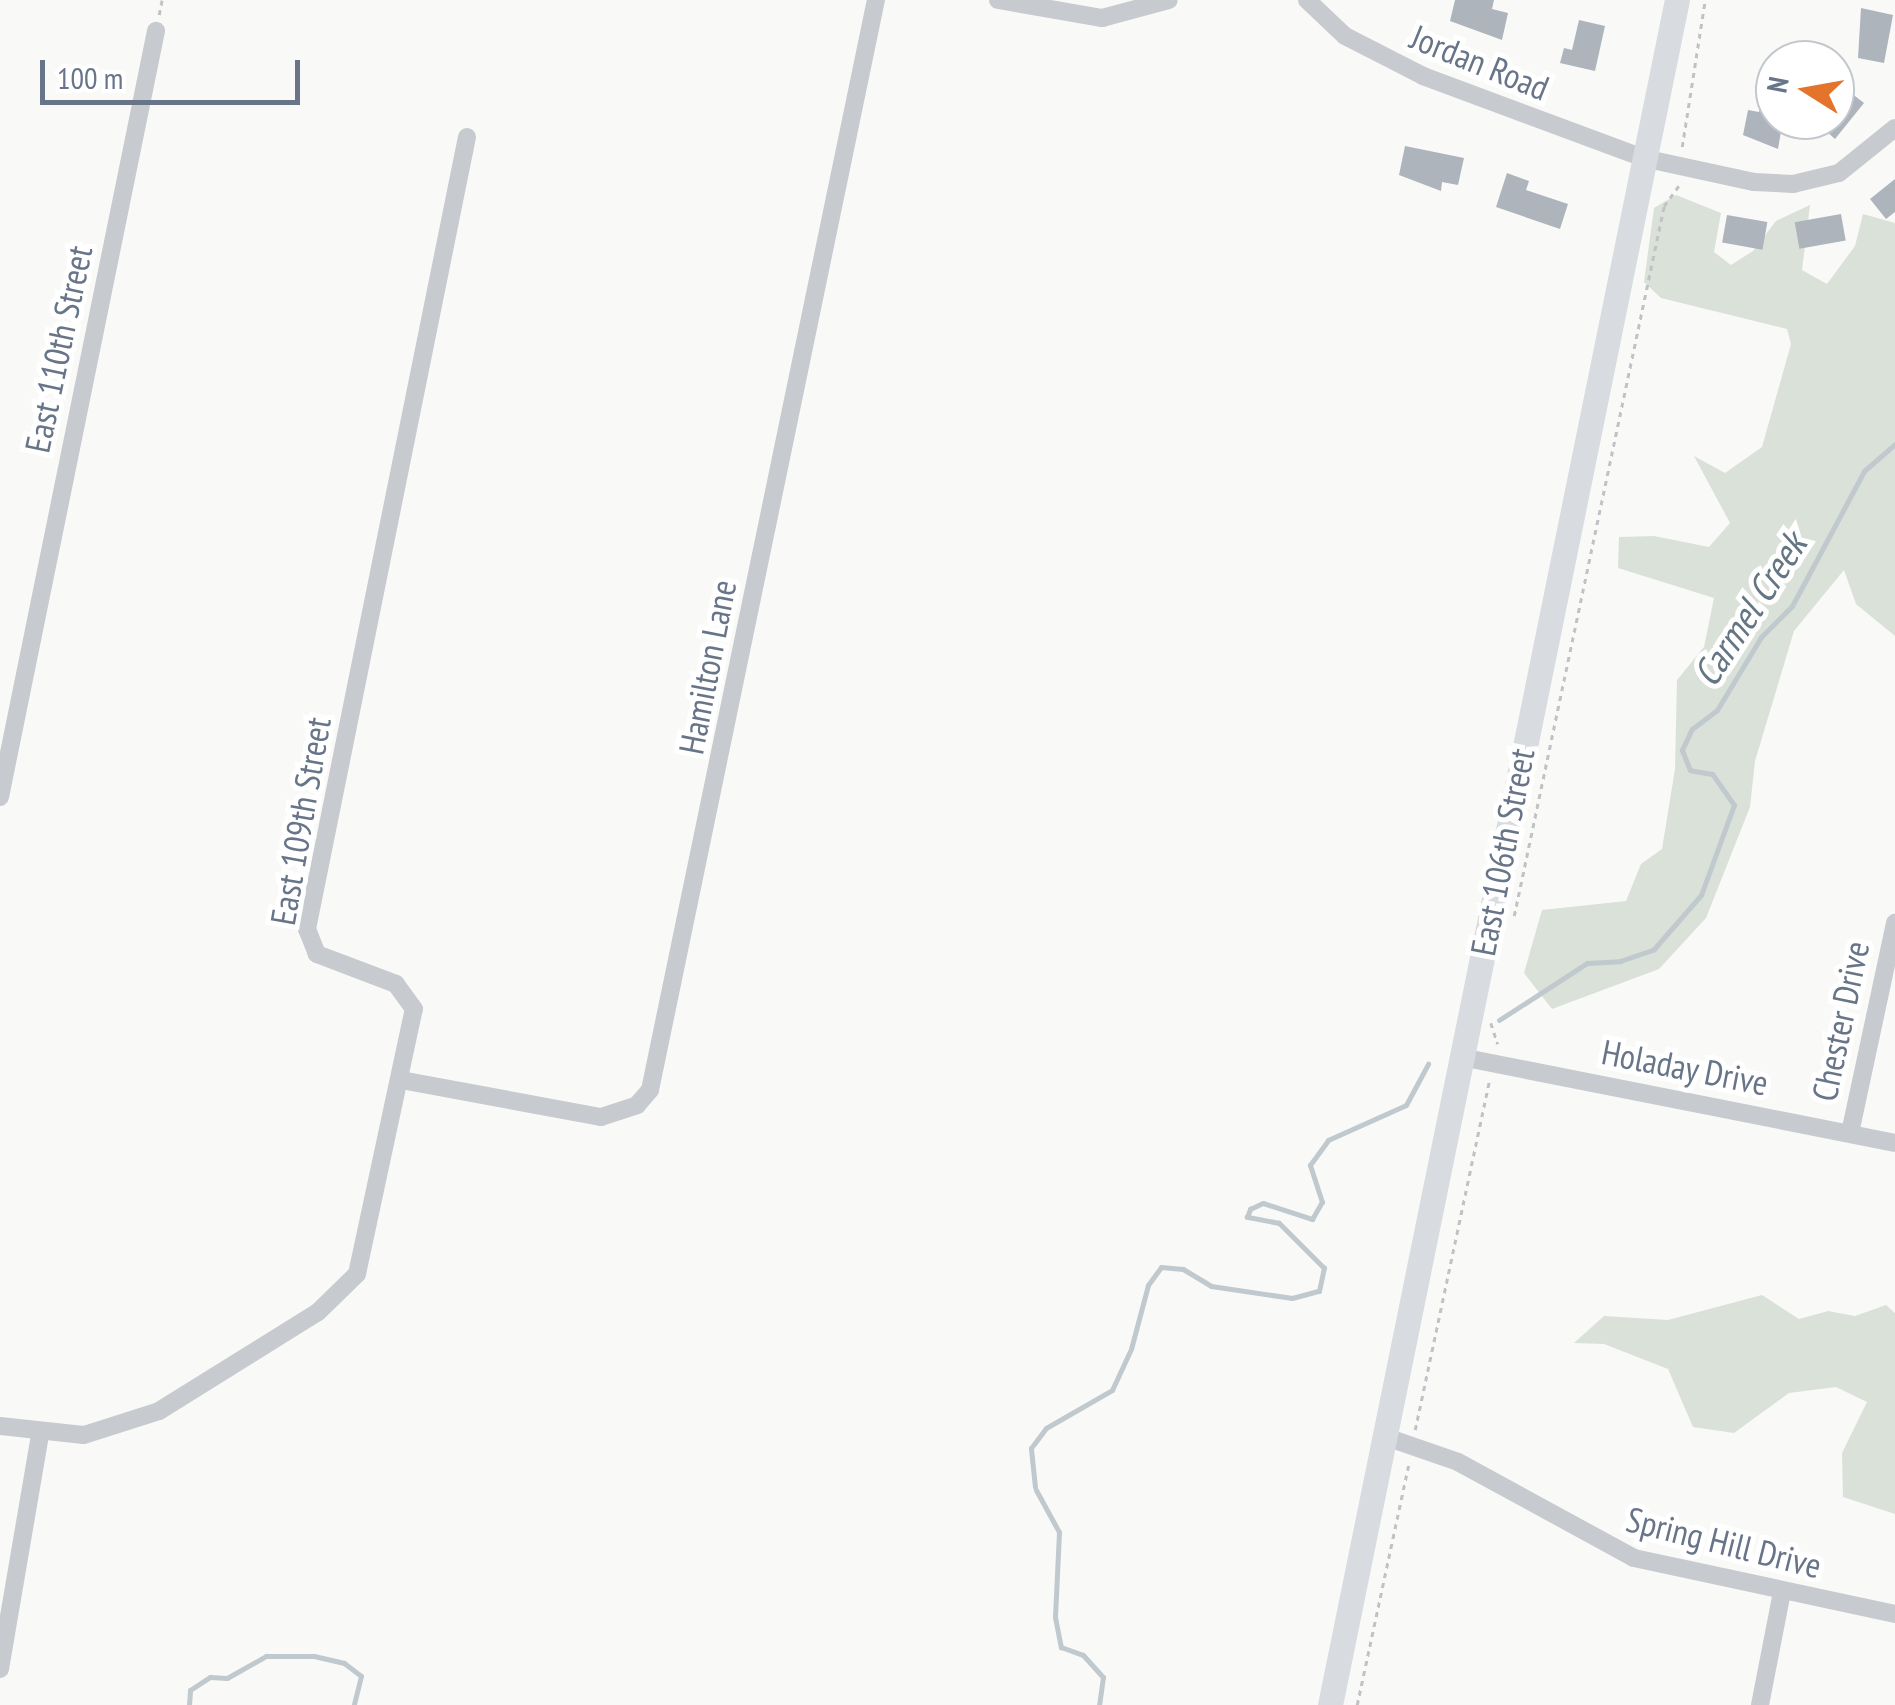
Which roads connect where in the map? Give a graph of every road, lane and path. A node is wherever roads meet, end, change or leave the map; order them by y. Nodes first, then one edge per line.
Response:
1 (876, 0) edge
2 (998, 0) edge
3 (1169, 0) edge
4 (1307, 0) edge
5 (1677, 0) edge
6 (1705, 0) edge
7 (156, 31) dead end
8 (1895, 128) edge
9 (467, 137) dead end
10 (1643, 158) junction
11 (1682, 166) junction
12 (0, 798) edge
13 (1512, 922) dead end
14 (1895, 923) edge
15 (1498, 1039) dead end
16 (1461, 1057) junction
17 (1495, 1063) junction
18 (401, 1080) junction
19 (1850, 1133) junction
20 (1895, 1143) edge
21 (0, 1426) edge
22 (40, 1434) junction
23 (1383, 1436) junction
24 (1412, 1442) junction
25 (1782, 1592) junction
26 (1895, 1614) edge
27 (0, 1669) edge
28 (1330, 1705) edge
29 (1357, 1705) edge
30 (1760, 1705) edge

1 - 18 street, Hamilton Lane
2 - 3 street
4 - 10 street, Jordan Road
5 - 10 street, East 106th Street
6 - 11 path
7 - 12 street, East 110th Street
8 - 11 street, Jordan Road
9 - 18 street, East 109th Street
10 - 11 street, Jordan Road
10 - 16 street, East 106th Street
11 - 13 path
14 - 19 street, Chester Drive
15 - 17 path
16 - 17 street, Holaday Drive
16 - 23 street, East 106th Street
17 - 19 street, Holaday Drive
17 - 24 path
18 - 22 street, East 109th Street
19 - 20 street, Holaday Drive
21 - 22 street
22 - 27 street
23 - 24 street, Spring Hill Drive
23 - 28 street, East 106th Street
24 - 25 street, Spring Hill Drive
24 - 29 path
25 - 26 street, Spring Hill Drive
25 - 30 street

